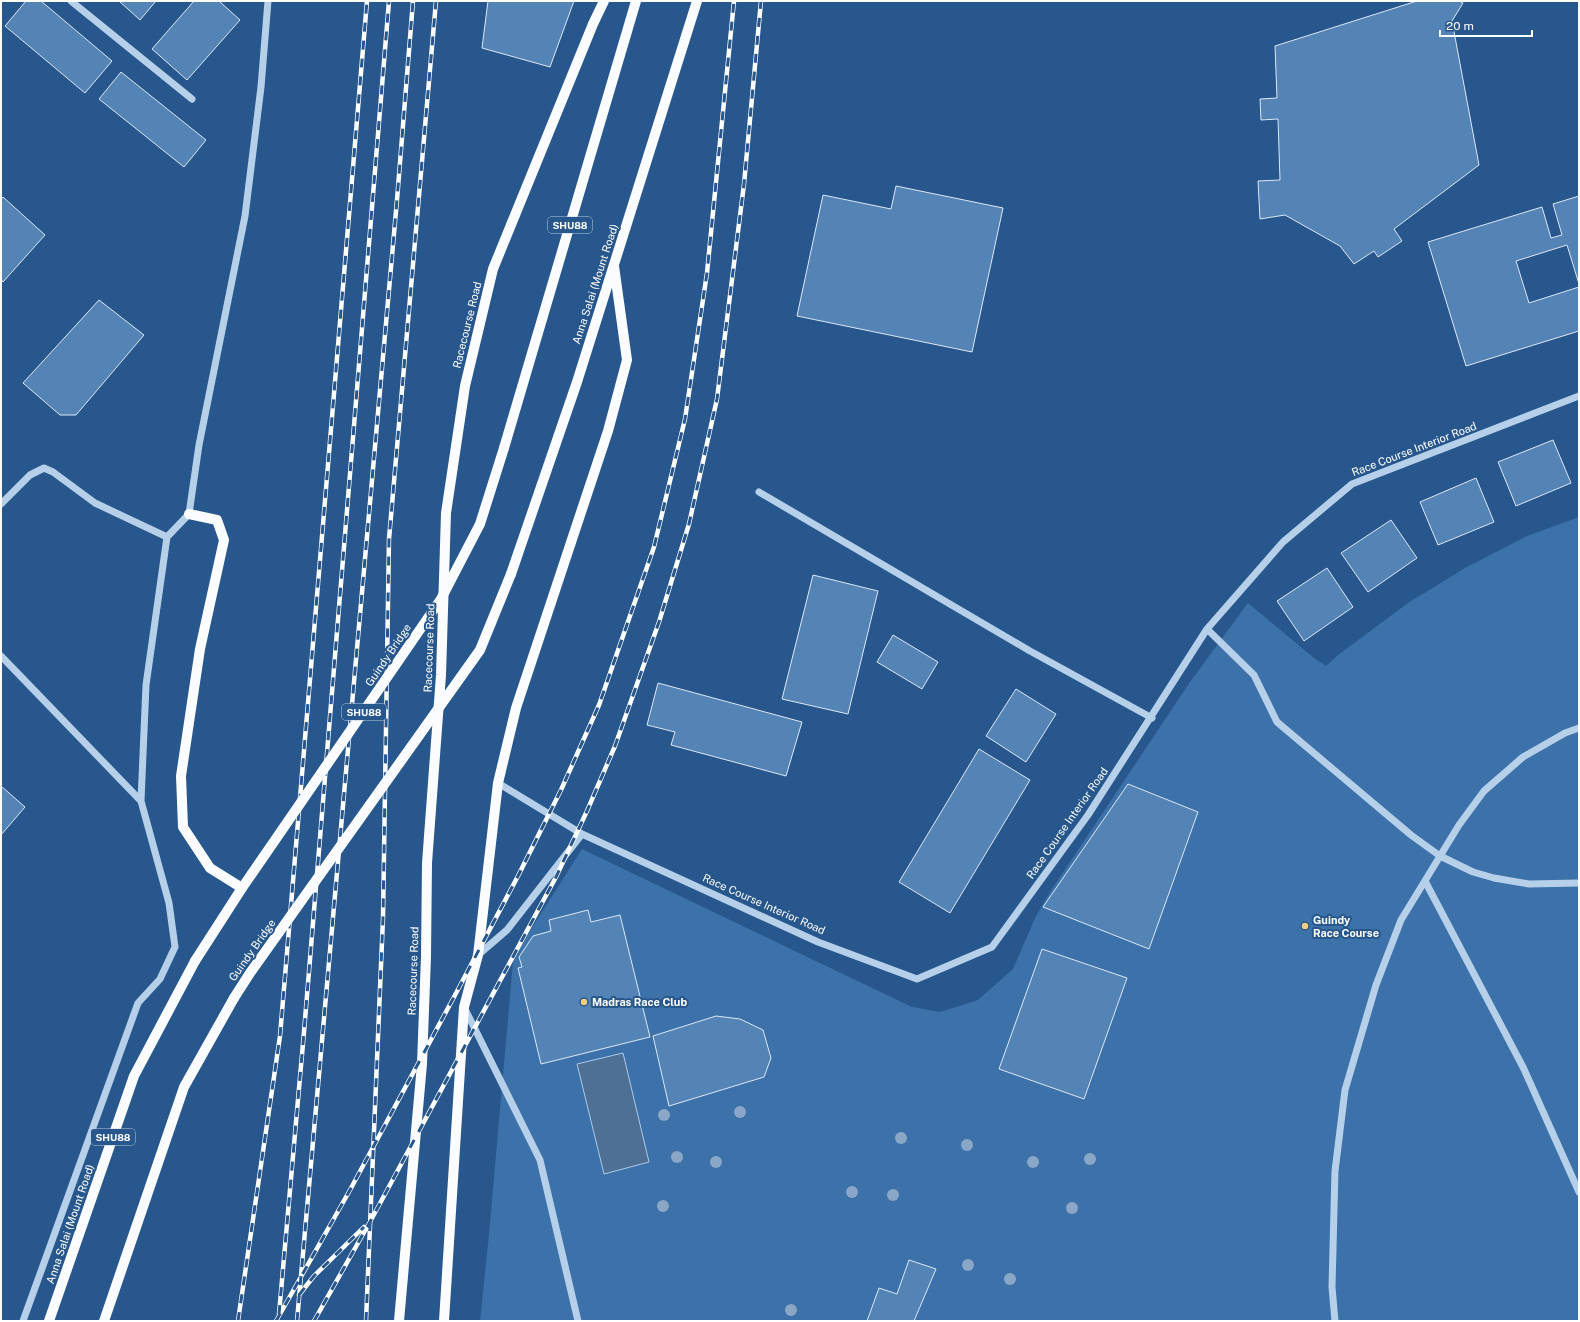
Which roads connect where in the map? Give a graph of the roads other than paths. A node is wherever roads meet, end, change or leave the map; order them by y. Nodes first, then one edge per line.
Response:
1 (72, 1) edge
2 (268, 1) edge
3 (604, 1) edge
4 (636, 1) edge
5 (697, 1) edge
6 (192, 99) dead end
7 (614, 266) junction
8 (1579, 396) edge
9 (759, 492) dead end
10 (1, 504) edge
11 (189, 514) junction
12 (167, 537) junction
13 (511, 574) joint
14 (1207, 629) junction
15 (1, 656) edge
16 (1152, 718) junction
17 (1579, 728) edge
18 (498, 783) junction
19 (141, 801) junction
20 (582, 834) junction
21 (1440, 856) junction
22 (1425, 881) junction
23 (1579, 883) edge
24 (242, 888) junction
25 (478, 955) junction
26 (195, 961) joint
27 (464, 1007) junction
28 (1579, 1192) edge
29 (23, 1321) edge
30 (49, 1321) edge
31 (104, 1321) edge
32 (399, 1321) edge
33 (444, 1321) edge
34 (578, 1321) edge
35 (1335, 1321) edge

1 - 6 street
2 - 11 street
3 - 32 main road, Racecourse Road
4 - 24 main road, Guindy Bridge / SHU88, bridge
5 - 7 main road, Anna Salai (Mount Road)
7 - 13 main road, Anna Salai (Mount Road)
7 - 18 main road
8 - 14 street, Race Course Interior Road
9 - 16 street
10 - 12 street
11 - 12 street
11 - 24 main road
12 - 19 street
13 - 31 main road, Guindy Bridge, bridge
14 - 16 street, Race Course Interior Road
14 - 21 street
15 - 19 street
16 - 20 street, Race Course Interior Road
17 - 21 street
18 - 20 street, Race Course Interior Road
18 - 25 main road
19 - 29 street
20 - 25 street
21 - 22 street
21 - 23 street
22 - 28 street
22 - 35 street
24 - 26 main road, Guindy Bridge / SHU88, bridge
25 - 27 main road
26 - 30 main road, Anna Salai (Mount Road) / SHU88
27 - 33 main road
27 - 34 street

